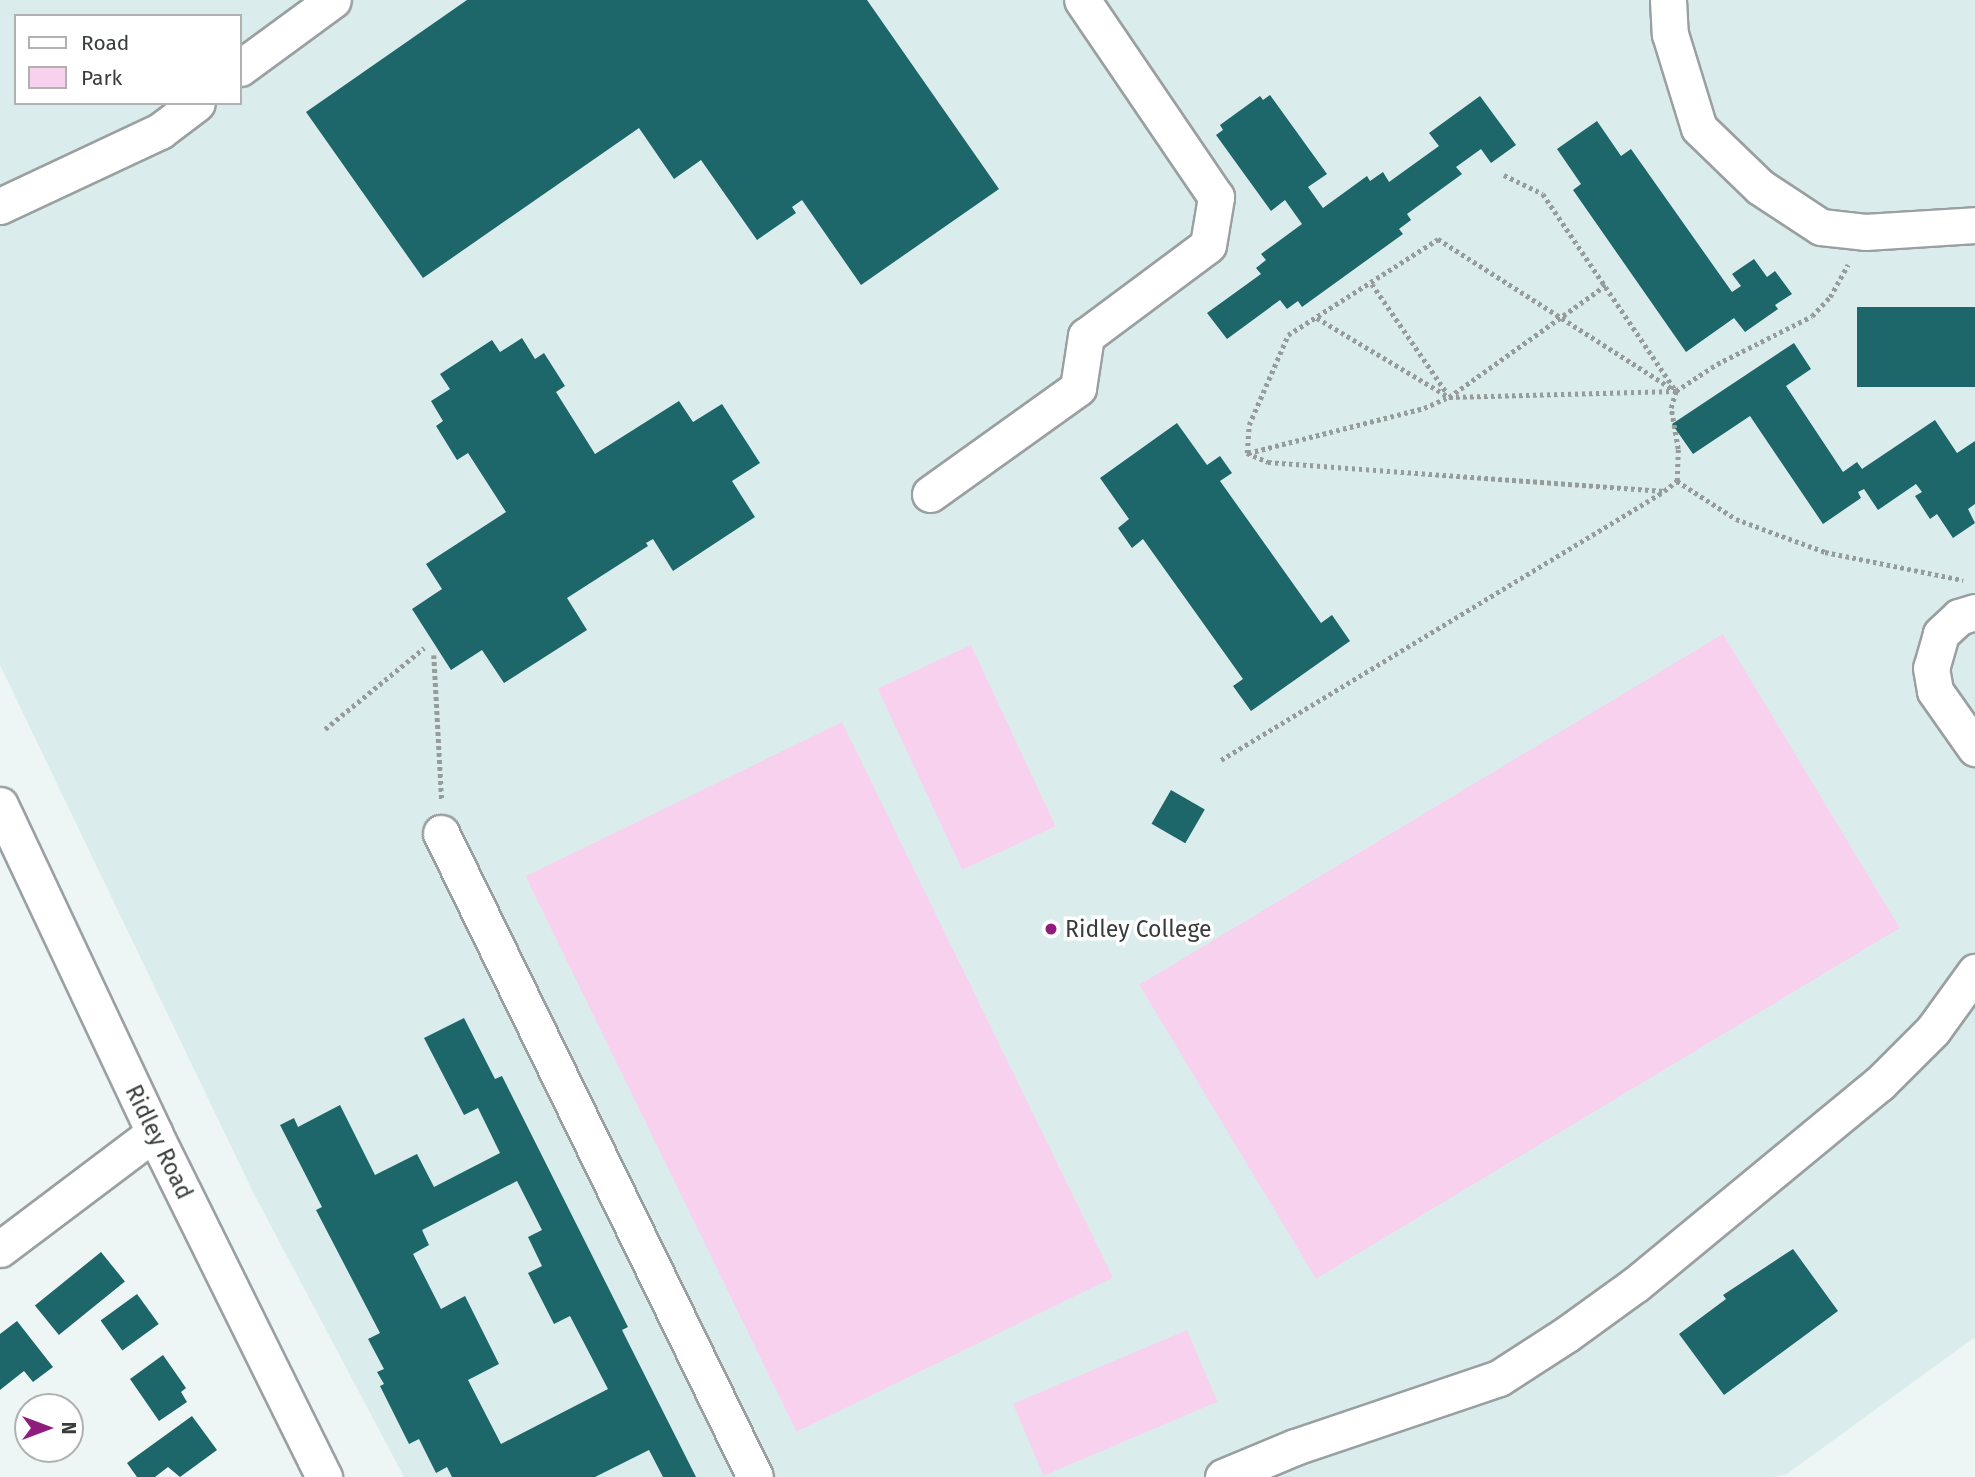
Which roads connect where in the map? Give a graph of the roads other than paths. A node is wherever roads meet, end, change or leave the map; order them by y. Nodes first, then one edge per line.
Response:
1 (333, 0) edge
2 (1082, 0) edge
3 (1668, 0) edge
4 (242, 67) edge
5 (194, 105) edge
6 (0, 206) edge
7 (1975, 225) edge
8 (930, 494) dead end
9 (1975, 612) edge
10 (1975, 748) edge
11 (0, 805) edge
12 (441, 819) road end
13 (1975, 972) edge
14 (154, 1133) junction
15 (0, 1249) edge
16 (324, 1477) edge
17 (755, 1477) edge
18 (1223, 1477) edge

1 - 4 street
2 - 8 street
3 - 7 street
5 - 6 street
9 - 10 street
11 - 14 street, Ridley Road
12 - 17 street
13 - 18 street
14 - 15 street
14 - 16 street, Ridley Road

